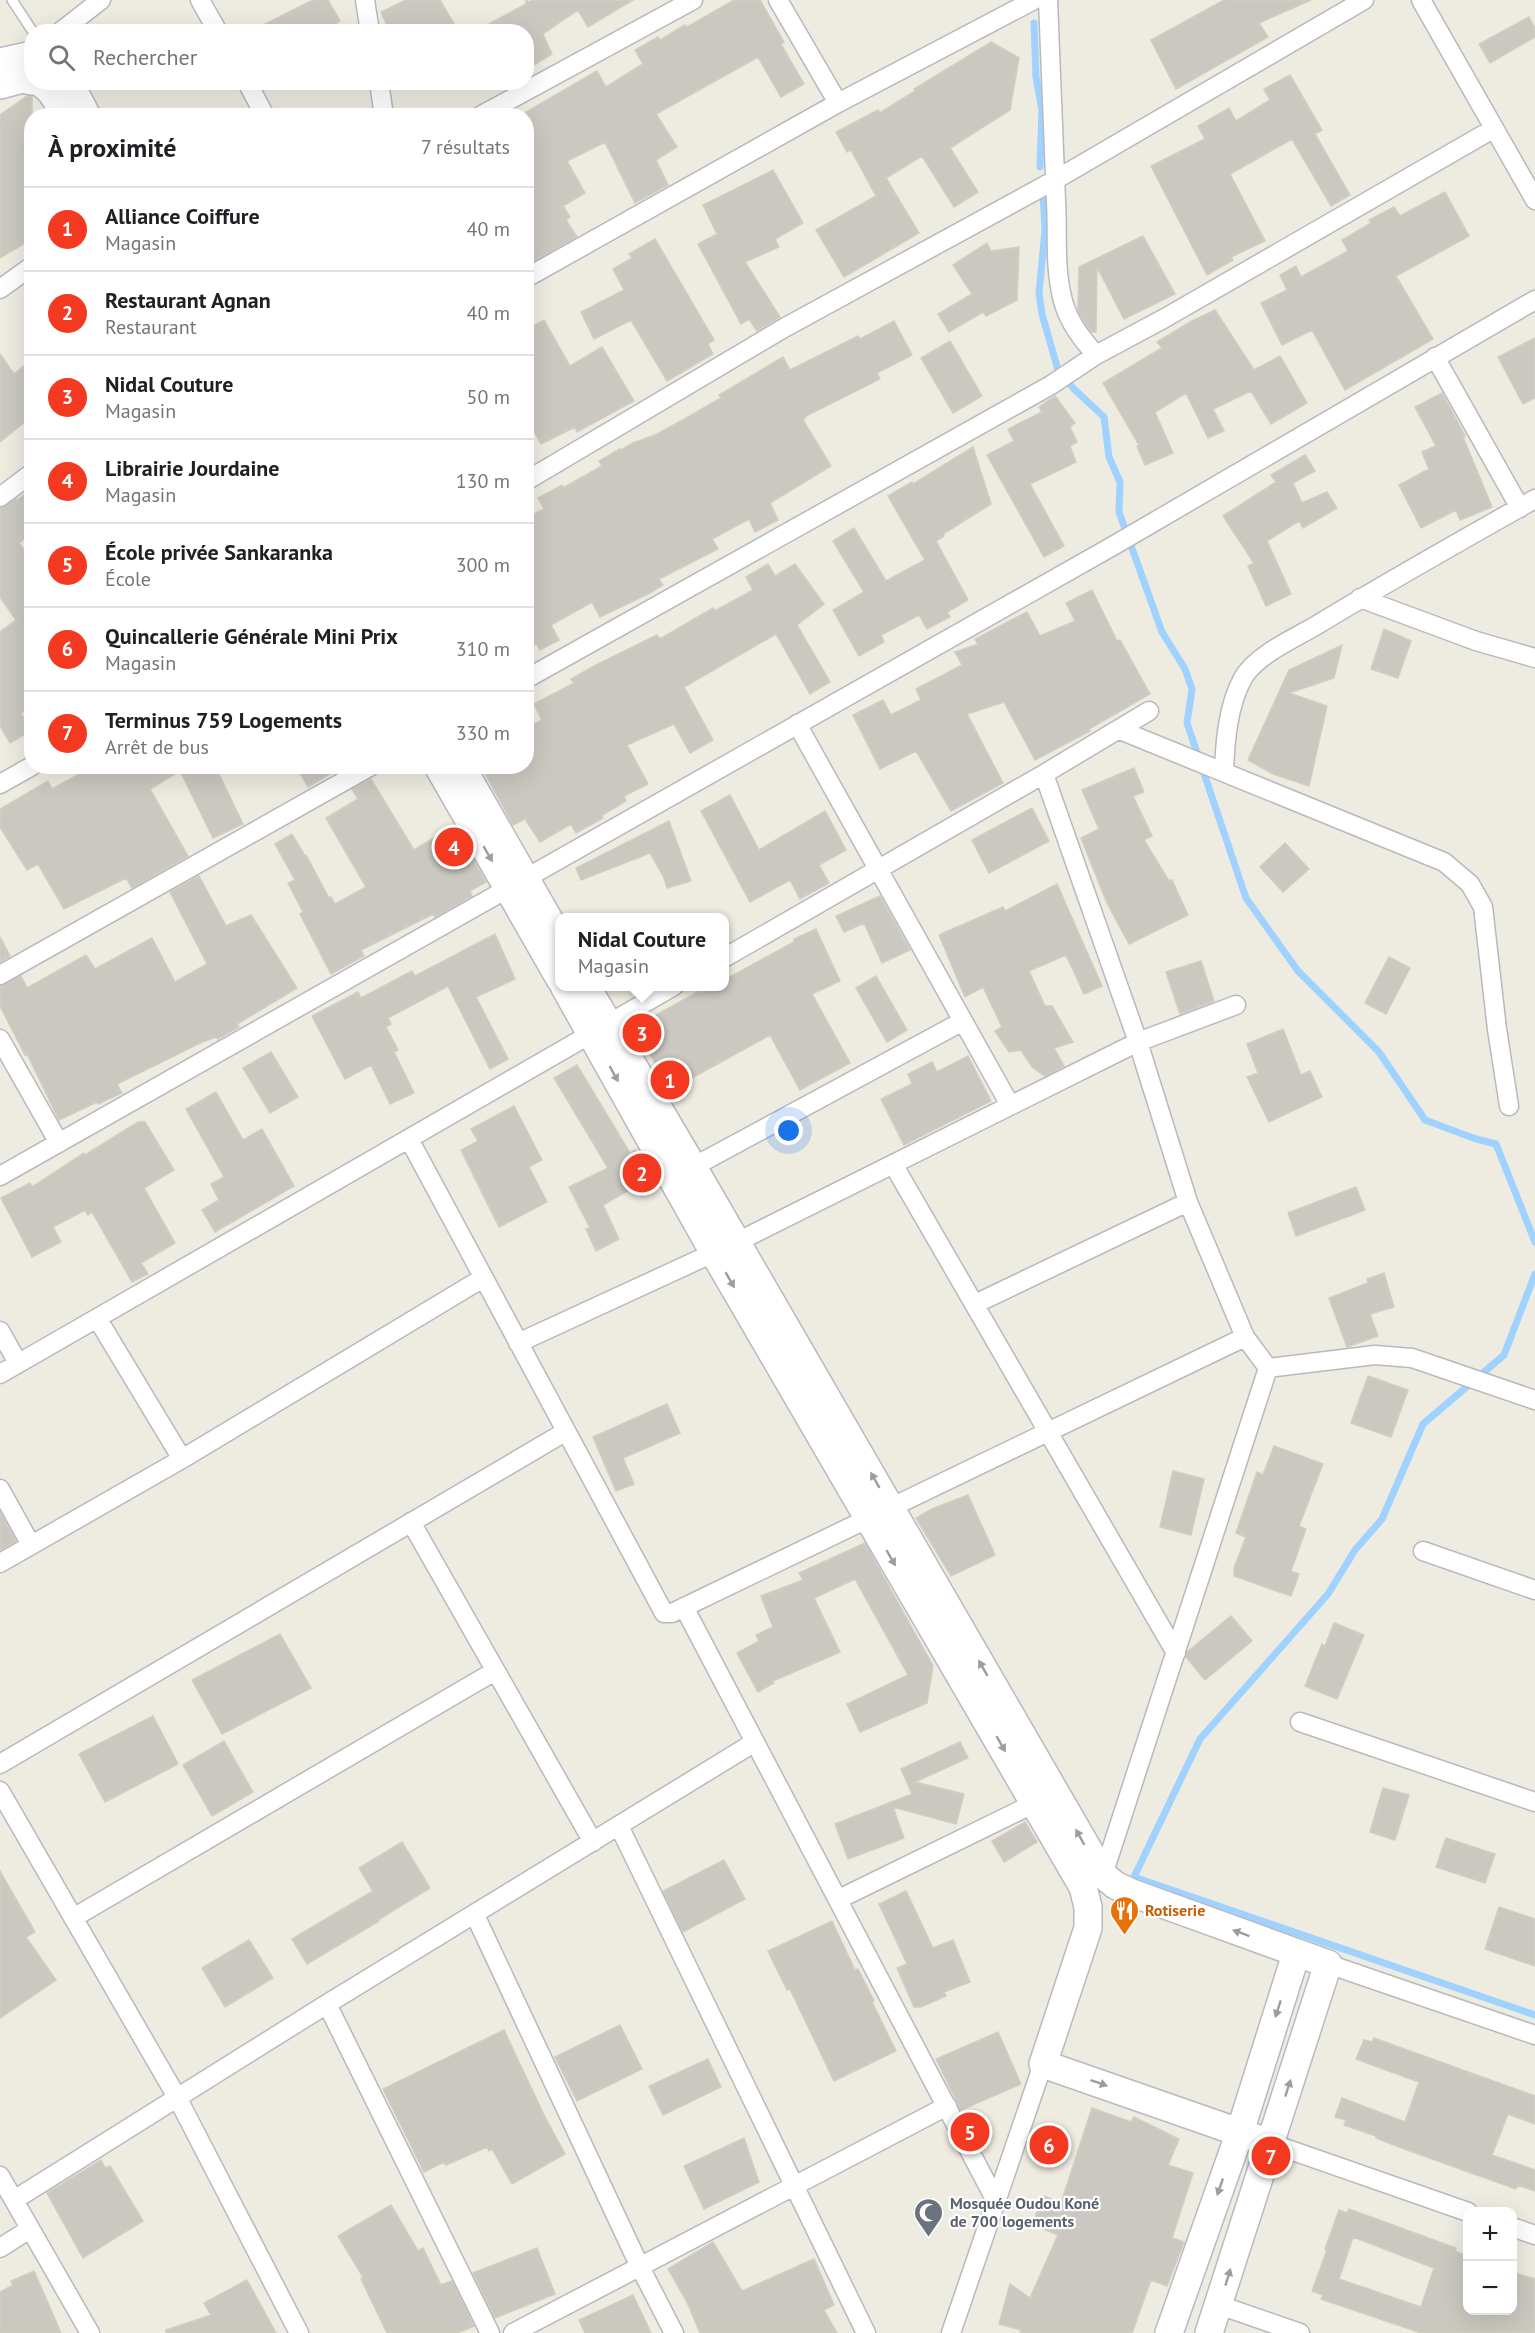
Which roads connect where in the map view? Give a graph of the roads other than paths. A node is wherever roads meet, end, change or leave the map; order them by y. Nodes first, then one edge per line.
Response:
1 (12, 0) edge
2 (102, 0) edge
3 (200, 0) edge
4 (365, 0) edge
5 (693, 0) edge
6 (778, 0) edge
7 (1034, 0) edge
8 (1048, 0) edge
9 (1364, 0) edge
10 (1421, 0) edge
11 (70, 24) edge
12 (214, 24) edge
13 (369, 24) edge
14 (24, 52) edge
15 (0, 62) edge
16 (24, 65) edge
17 (534, 87) edge
18 (48, 90) edge
19 (73, 90) edge
20 (251, 90) edge
21 (380, 90) edge
22 (528, 90) edge
23 (838, 103) junction
24 (61, 108) edge
25 (83, 108) edge
26 (261, 108) edge
27 (383, 108) edge
28 (495, 108) edge
29 (1493, 129) junction
30 (1055, 180) junction
31 (1535, 200) edge
32 (24, 272) edge
33 (534, 274) edge
34 (0, 289) edge
35 (1535, 300) edge
36 (1096, 356) junction
37 (1435, 357) junction
38 (534, 476) edge
39 (24, 479) edge
40 (0, 497) edge
41 (1527, 504) edge
42 (1360, 598) junction
43 (1535, 658) edge
44 (534, 675) edge
45 (1149, 711) dead end
46 (797, 724) junction
47 (1120, 730) junction
48 (24, 770) edge
49 (1224, 772) junction
50 (357, 774) edge
51 (443, 774) edge
52 (465, 774) edge
53 (1044, 774) junction
54 (0, 784) edge
55 (879, 869) junction
56 (516, 884) junction
57 (555, 933) edge
58 (729, 955) edge
59 (555, 968) edge
60 (0, 975) edge
61 (567, 991) edge
62 (587, 991) edge
63 (667, 991) edge
64 (1236, 1005) dead end
65 (963, 1021) junction
66 (600, 1029) junction
67 (0, 1039) edge
68 (1138, 1042) junction
69 (1010, 1105) junction
70 (1509, 1106) dead end
71 (409, 1139) junction
72 (59, 1143) junction
73 (893, 1164) junction
74 (693, 1167) junction
75 (0, 1176) edge
76 (1188, 1202) junction
77 (726, 1247) junction
78 (483, 1278) junction
79 (975, 1304) junction
80 (97, 1318) junction
81 (0, 1331) edge
82 (1245, 1337) junction
83 (518, 1343) junction
84 (18, 1363) junction
85 (1268, 1368) junction
86 (0, 1374) edge
87 (1535, 1400) edge
88 (566, 1432) junction
89 (1049, 1432) junction
90 (182, 1459) junction
91 (0, 1489) edge
92 (880, 1513) junction
93 (411, 1522) junction
94 (31, 1545) junction
95 (1423, 1551) dead end
96 (0, 1563) edge
97 (1535, 1590) edge
98 (684, 1607) junction
99 (1176, 1653) junction
100 (495, 1671) junction
101 (1299, 1722) dead end
102 (755, 1742) junction
103 (0, 1764) edge
104 (0, 1791) edge
105 (1535, 1802) edge
106 (1035, 1803) junction
107 (619, 1826) junction
108 (593, 1842) junction
109 (1103, 1875) junction
110 (839, 1899) junction
111 (475, 1915) junction
112 (74, 1918) junction
113 (1296, 1954) junction
114 (1328, 1964) junction
115 (327, 2004) junction
116 (1535, 2035) edge
117 (1043, 2064) junction
118 (178, 2099) junction
119 (946, 2106) junction
120 (1240, 2132) junction
121 (1270, 2143) junction
122 (0, 2176) edge
123 (794, 2186) junction
124 (14, 2200) junction
125 (996, 2201) junction
126 (1463, 2209) edge
127 (30, 2229) junction
128 (1517, 2229) edge
129 (1535, 2235) edge
130 (0, 2248) edge
131 (640, 2267) junction
132 (1219, 2305) junction
133 (90, 2333) edge
134 (299, 2333) edge
135 (490, 2333) edge
136 (513, 2333) edge
137 (674, 2333) edge
138 (866, 2333) edge
139 (951, 2333) edge
140 (1169, 2333) edge
141 (1209, 2333) edge
142 (1300, 2333) edge

1 - 14 lane
2 - 11 street
3 - 12 street
4 - 13 street
5 - 17 street
6 - 23 street
7 - 23 street
8 - 30 street
9 - 30 street
10 - 29 street
15 - 16 street
18 - 24 street
19 - 25 street
20 - 26 street
21 - 27 street
22 - 28 street
23 - 33 street
29 - 31 street
29 - 36 street
30 - 36 street
30 - 38 street
32 - 34 street
35 - 37 street
36 - 44 street
37 - 41 street
37 - 46 street
39 - 40 street
41 - 42 street
42 - 43 street
42 - 49 street
45 - 47 street
46 - 55 street
46 - 56 street
47 - 49 street
47 - 53 street
48 - 54 street
49 - 70 street
50 - 60 street
51 -> 56 street
52 - 56 street
53 - 55 street
53 - 68 street
55 - 58 street
55 - 65 street
56 - 57 street
56 - 59 street
56 - 72 street
61 - 66 street
62 - 66 street
63 - 66 street
64 - 68 street
65 - 69 street
65 - 74 street
66 - 71 street
66 - 74 street
66 -> 77 street
67 - 72 street
68 - 69 street
68 - 76 street
69 - 73 street
71 - 78 street
71 - 80 street
72 - 75 street
73 - 77 street
73 - 79 street
74 - 77 street
76 - 79 street
76 - 82 street
77 - 83 street
77 - 92 street
78 - 83 street
78 - 90 street
79 - 89 street
80 - 84 street
80 - 90 street
81 - 84 street
82 - 85 street
82 - 89 street
83 - 88 street
84 - 86 street
85 - 87 street
85 - 99 street
88 - 93 street
88 - 98 street
89 - 92 street
89 - 99 street
90 - 94 street
91 - 94 street
92 - 98 street
92 -> 106 street
109 -> 92 street
93 - 100 street
93 - 103 street
94 - 96 street
95 - 97 street
98 - 102 street
99 - 109 street
100 - 108 street
100 - 112 street
101 - 105 street
102 - 107 street
102 - 110 street
104 - 112 street
106 - 110 street
106 - 117 street
107 - 108 street
107 - 123 street
108 - 111 street
113 -> 109 street
110 - 119 street
111 - 115 street
111 - 131 street
112 - 118 street
113 - 114 street
113 -> 120 street
114 - 116 street
121 -> 114 street
115 - 118 street
115 - 135 street
117 -> 120 street
117 - 125 street
118 - 124 street
118 - 134 street
119 - 123 street
119 - 125 street
120 - 121 street
120 -> 140 street
121 - 126 street
132 -> 121 street
122 - 124 street
123 - 131 street
123 - 138 street
124 - 127 street
125 - 139 street
127 - 130 street
127 - 133 street
128 - 129 street
131 - 136 street
131 - 137 street
132 - 141 street
132 - 142 street

